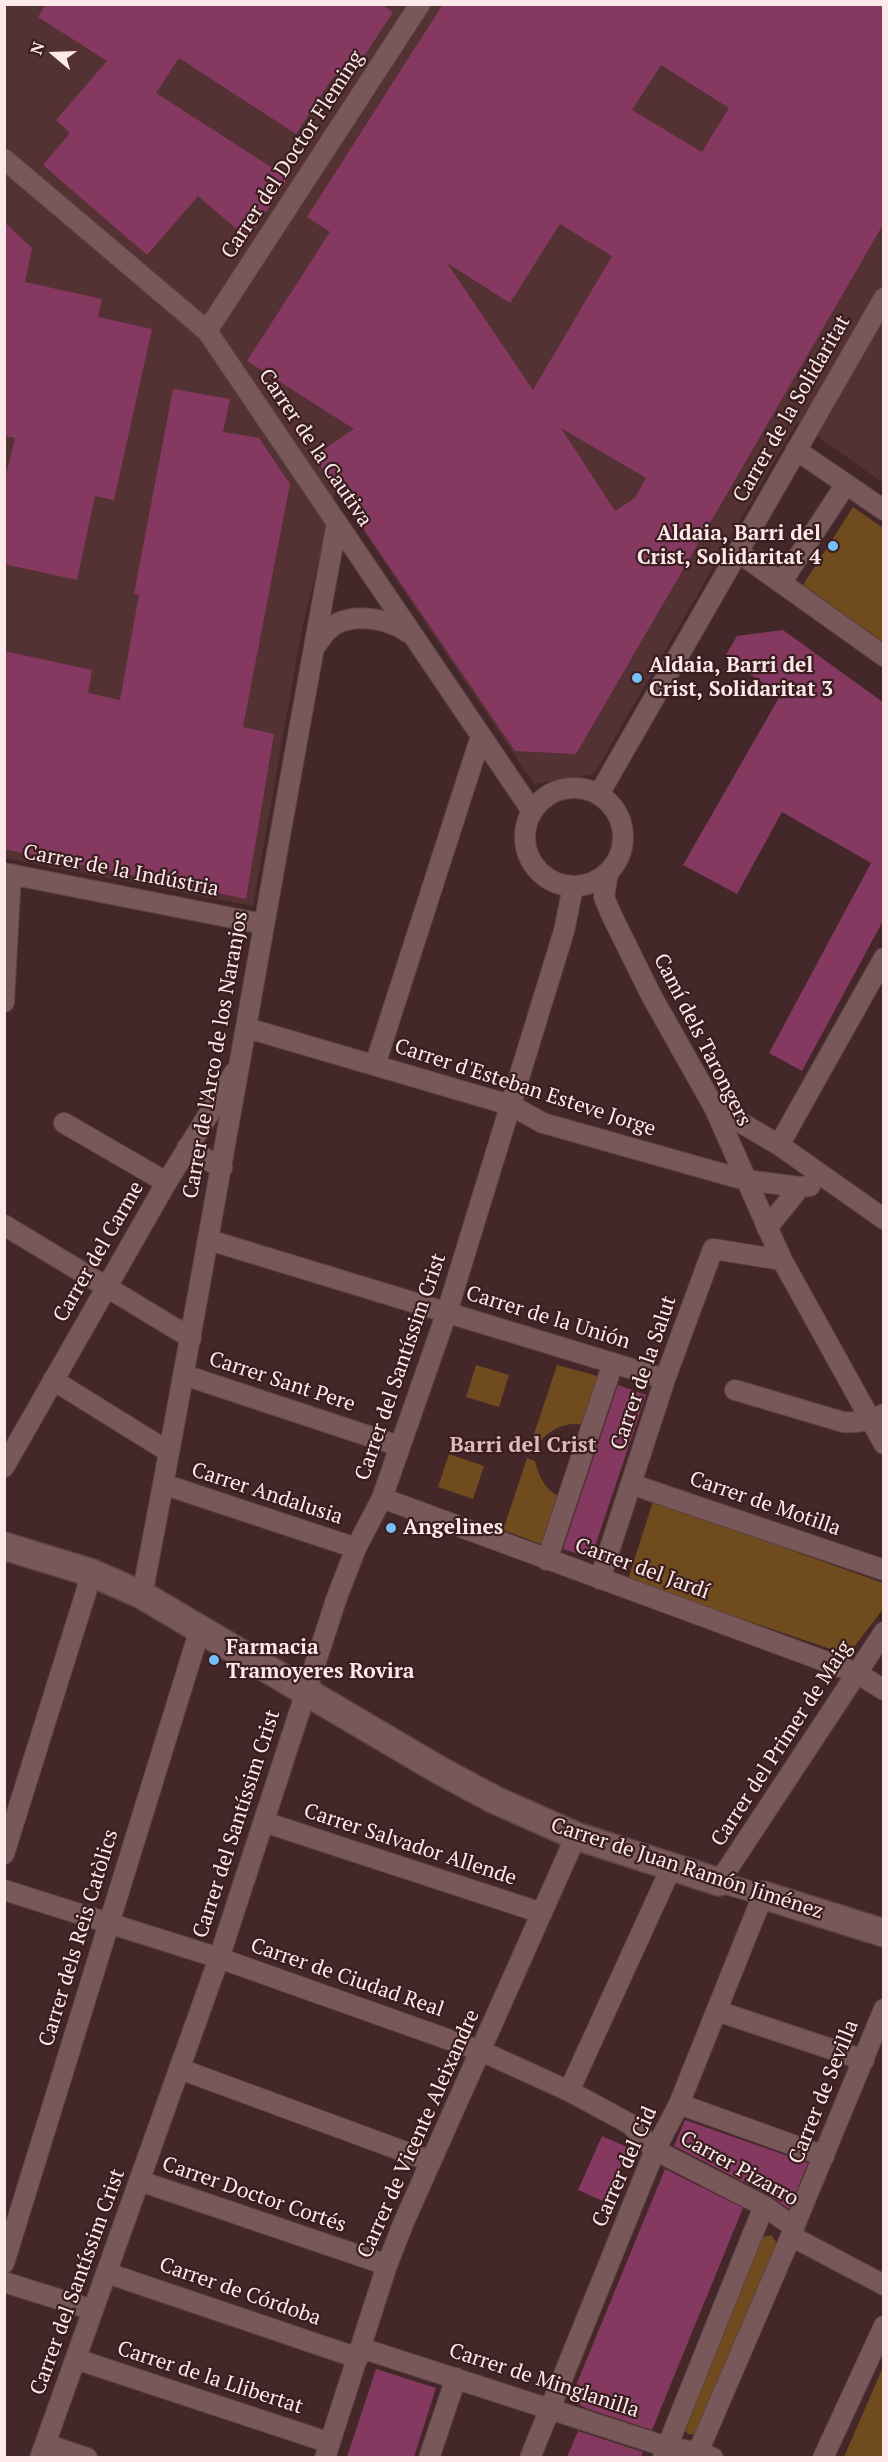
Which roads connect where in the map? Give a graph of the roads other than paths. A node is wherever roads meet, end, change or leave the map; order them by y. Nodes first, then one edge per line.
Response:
1 (420, 4) edge
2 (4, 159) edge
3 (884, 298) edge
4 (207, 331) junction
5 (796, 450) junction
6 (846, 484) junction
7 (884, 510) edge
8 (337, 523) junction
9 (738, 552) junction
10 (781, 583) junction
11 (414, 637) junction
12 (313, 649) junction
13 (884, 656) edge
14 (481, 736) junction
15 (599, 794) junction
16 (532, 811) junction
17 (8, 873) edge
18 (608, 873) junction
19 (582, 886) junction
20 (263, 924) junction
21 (884, 958) edge
22 (4, 1002) edge
23 (247, 1028) junction
24 (240, 1063) junction
25 (375, 1065) junction
26 (510, 1105) junction
27 (714, 1107) junction
28 (64, 1123) dead end
29 (779, 1144) junction
30 (187, 1148) junction
31 (222, 1168) junction
32 (745, 1180) junction
33 (166, 1182) junction
34 (831, 1183) junction
35 (800, 1187) junction
36 (882, 1214) edge
37 (4, 1225) edge
38 (766, 1228) junction
39 (209, 1240) junction
40 (782, 1260) junction
41 (106, 1287) junction
42 (447, 1312) junction
43 (191, 1338) junction
44 (613, 1363) junction
45 (184, 1375) junction
46 (665, 1379) junction
47 (53, 1380) junction
48 (735, 1390) dead end
49 (877, 1417) edge
50 (884, 1443) edge
51 (399, 1446) junction
52 (169, 1452) junction
53 (4, 1467) edge
54 (163, 1484) junction
55 (631, 1485) junction
56 (382, 1498) junction
57 (4, 1546) edge
58 (356, 1548) junction
59 (547, 1560) junction
60 (884, 1570) edge
61 (93, 1573) junction
62 (600, 1580) junction
63 (142, 1595) junction
64 (200, 1629) junction
65 (884, 1632) edge
66 (857, 1673) junction
67 (884, 1690) edge
68 (305, 1692) junction
69 (264, 1822) junction
70 (576, 1836) junction
71 (4, 1854) edge
72 (671, 1868) junction
73 (719, 1882) junction
74 (4, 1890) edge
75 (763, 1895) junction
76 (542, 1913) junction
77 (109, 1923) junction
78 (884, 1933) edge
79 (219, 1958) junction
80 (884, 2009) edge
81 (717, 2011) junction
82 (482, 2051) junction
83 (864, 2060) junction
84 (180, 2069) junction
85 (569, 2091) junction
86 (679, 2104) junction
87 (655, 2150) junction
88 (824, 2156) junction
89 (430, 2162) junction
90 (140, 2181) junction
91 (764, 2206) junction
92 (793, 2232) junction
93 (4, 2263) edge
94 (387, 2265) junction
95 (107, 2273) junction
96 (4, 2282) edge
97 (884, 2285) edge
98 (93, 2310) junction
99 (884, 2326) edge
100 (359, 2353) junction
101 (76, 2360) junction
102 (456, 2378) junction
103 (549, 2407) junction
104 (328, 2450) edge
105 (43, 2451) edge
106 (665, 2452) edge
107 (706, 2455) edge
108 (87, 2457) edge
109 (429, 2457) edge
110 (530, 2457) edge
111 (823, 2457) edge

1 - 4 street, Carrer del Doctor Fleming
2 - 4 street, Carrer de la Cautiva
3 - 5 street, Carrer de la Solidaritat
4 - 8 street, Carrer de la Cautiva
5 - 6 street
5 - 9 street, Carrer de la Solidaritat
6 - 7 street
6 - 10 street
8 - 11 street, Carrer de la Cautiva
8 - 12 street, Carrer de l'Arco de los Naranjos
9 - 10 street
9 - 15 street, Carrer de la Solidaritat
10 - 13 street
11 - 12 street
11 - 14 street, Carrer de la Cautiva
12 - 20 street, Carrer de l'Arco de los Naranjos
14 - 16 street, Carrer de la Cautiva
14 - 25 street, Carrer d'Esteban Esteve Jorge
15 - 16 street
15 - 18 street
16 - 19 street
17 - 20 street, Carrer de la Indústria
17 - 22 street
18 - 19 street
18 - 27 street, Camí dels Tarongers
19 - 26 street, Carrer del Santíssim Crist
20 - 23 street, Carrer de l'Arco de los Naranjos
21 - 29 street
23 - 24 street, Carrer de l'Arco de los Naranjos
23 - 25 street, Carrer d'Esteban Esteve Jorge
24 - 30 street, Carrer del Carme
24 - 31 street, Carrer de l'Arco de los Naranjos
25 - 26 street, Carrer d'Esteban Esteve Jorge
26 - 32 street, Carrer d'Esteban Esteve Jorge
26 - 42 street, Carrer del Santíssim Crist
27 - 29 street
27 - 32 street, Camí dels Tarongers
28 - 33 street
29 - 34 street
30 - 31 street
30 - 33 street, Carrer del Carme
31 - 39 street, Carrer de l'Arco de los Naranjos
32 - 35 street, Carrer d'Esteban Esteve Jorge
32 - 38 street, Camí dels Tarongers
33 - 41 street, Carrer del Carme
34 - 35 street
34 - 36 street
35 - 38 street
37 - 41 street
38 - 40 street, Camí dels Tarongers
39 - 42 street, Carrer de la Unión
39 - 43 street, Carrer de l'Arco de los Naranjos
40 - 46 street, Carrer de la Salut
40 - 49 street, Camí dels Tarongers
41 - 43 street
41 - 47 street, Carrer del Carme
42 - 44 street, Carrer de la Unión
42 - 51 street, Carrer del Santíssim Crist
43 - 45 street, Carrer de l'Arco de los Naranjos
44 - 46 street, Carrer de la Unión
44 - 59 street
45 - 51 street, Carrer Sant Pere
45 - 52 street, Carrer de l'Arco de los Naranjos
46 - 55 street, Carrer de la Salut
47 - 52 street
47 - 53 street, Carrer del Carme
48 - 49 street
49 - 50 street, Camí dels Tarongers
51 - 56 street, Carrer del Santíssim Crist
52 - 54 street, Carrer de l'Arco de los Naranjos
54 - 58 street, Carrer Andalusia
54 - 63 street, Carrer de l'Arco de los Naranjos
55 - 60 street, Carrer de Motilla
55 - 62 street, Carrer de la Salut
56 - 58 street, Carrer del Santíssim Crist
56 - 59 street, Carrer del Jardí
57 - 61 street, Carrer de Juan Ramón Jiménez
58 - 68 street, Carrer del Santíssim Crist
59 - 62 street, Carrer del Jardí
61 - 63 street, Carrer de Juan Ramón Jiménez
61 - 71 street
62 - 66 street, Carrer del Jardí
63 - 64 street, Carrer de Juan Ramón Jiménez
64 - 68 street, Carrer de Juan Ramón Jiménez
64 - 77 street, Carrer dels Reis Catòlics
65 - 66 street, Carrer del Primer de Maig
66 - 67 street, Carrer del Jardí
66 - 73 street, Carrer del Primer de Maig
68 - 69 street, Carrer del Santíssim Crist
68 - 70 street, Carrer de Juan Ramón Jiménez
69 - 76 street, Carrer Salvador Allende
69 - 79 street, Carrer del Santíssim Crist
70 - 72 street, Carrer de Juan Ramón Jiménez
70 - 76 street, Carrer de Vicente Aleixandre
72 - 73 street, Carrer de Juan Ramón Jiménez
72 - 85 street
73 - 75 street, Carrer de Juan Ramón Jiménez
74 - 77 street, Carrer de Ciudad Real
75 - 78 street, Carrer de Juan Ramón Jiménez
75 - 81 street, Carrer del Cid
76 - 82 street, Carrer de Vicente Aleixandre
77 - 79 street, Carrer de Ciudad Real
77 - 93 street, Carrer dels Reis Catòlics
79 - 82 street, Carrer de Ciudad Real
79 - 84 street, Carrer del Santíssim Crist
80 - 83 street, Carrer de Sevilla
81 - 83 street
81 - 86 street, Carrer del Cid
82 - 85 street, Carrer de Ciudad Real
82 - 89 street, Carrer de Vicente Aleixandre
83 - 88 street, Carrer de Sevilla
84 - 89 street
84 - 90 street, Carrer del Santíssim Crist
85 - 87 street, Carrer de Ciudad Real
86 - 87 street, Carrer del Cid
86 - 88 street
87 - 91 street, Carrer Pizarro
87 - 103 street, Carrer del Cid
88 - 92 street, Carrer de Sevilla
89 - 94 street, Carrer de Vicente Aleixandre
90 - 94 street, Carrer Doctor Cortés
90 - 95 street, Carrer del Santíssim Crist
91 - 92 street, Carrer Pizarro
91 - 106 street
92 - 97 street, Carrer Pizarro
92 - 107 street, Carrer de Sevilla
94 - 100 street, Carrer de Vicente Aleixandre
95 - 98 street, Carrer del Santíssim Crist
95 - 100 street, Carrer de Córdoba
96 - 98 street
98 - 101 street, Carrer del Santíssim Crist
99 - 111 street
100 - 102 street, Carrer de Minglanilla
100 - 104 street, Carrer de Vicente Aleixandre
101 - 104 street, Carrer de la Llibertat
101 - 105 street, Carrer del Santíssim Crist
102 - 103 street, Carrer de Minglanilla
102 - 109 street
103 - 106 street, Carrer de Minglanilla
103 - 110 street, Carrer del Cid
105 - 108 street
106 - 107 street, Carrer de Minglanilla

